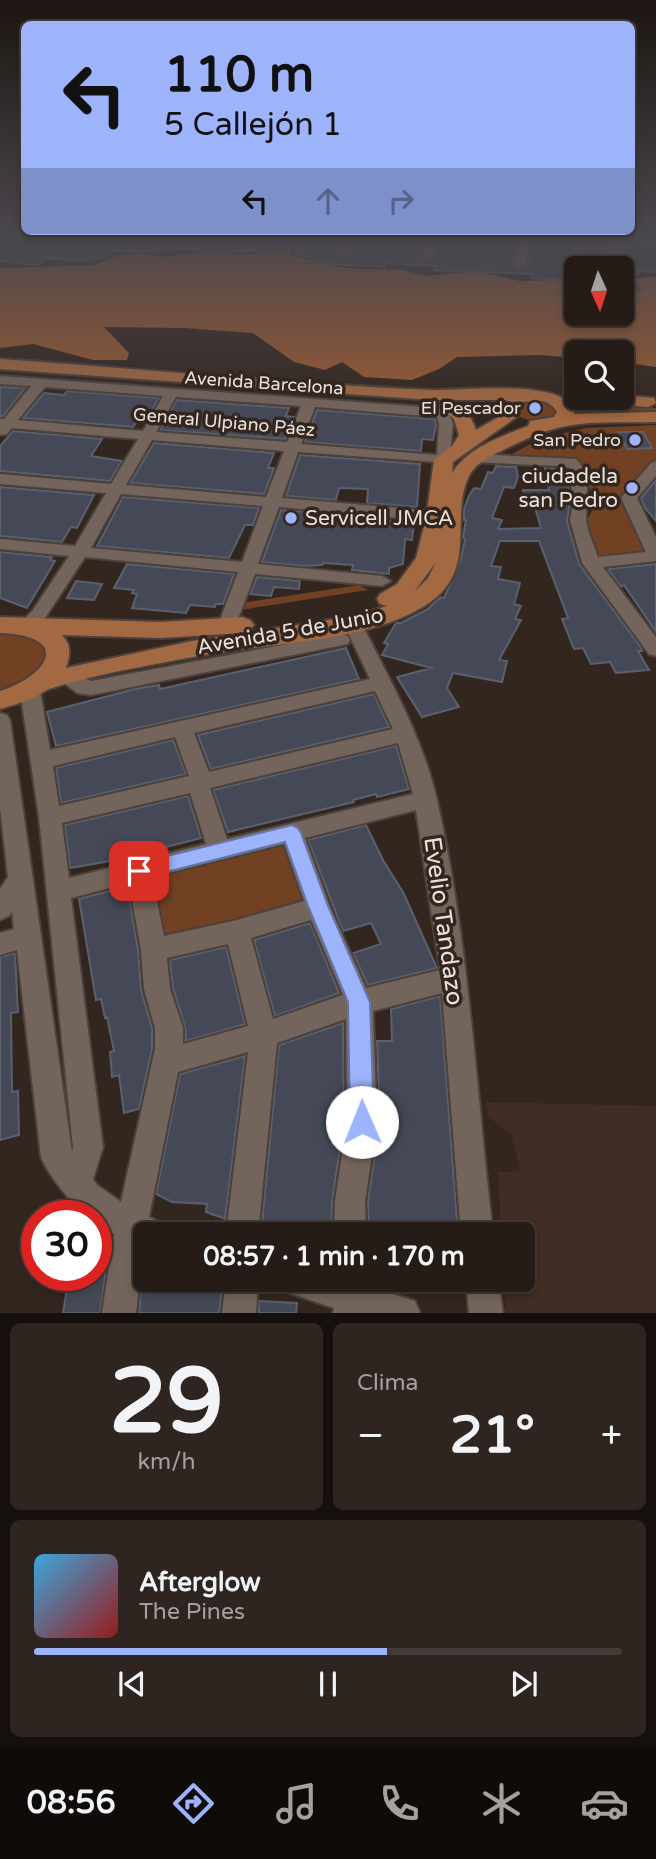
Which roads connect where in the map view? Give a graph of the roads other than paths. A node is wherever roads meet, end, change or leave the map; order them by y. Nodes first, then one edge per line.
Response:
1 (0, 364) edge
2 (0, 373) edge
3 (0, 380) edge
4 (41, 383) junction
5 (172, 392) junction
6 (533, 395) junction
7 (564, 396) edge
8 (634, 401) edge
9 (656, 402) edge
10 (309, 403) junction
11 (447, 412) junction
12 (507, 415) junction
13 (656, 417) edge
14 (556, 422) junction
15 (3, 427) edge
16 (147, 435) junction
17 (294, 447) junction
18 (460, 455) junction
19 (656, 466) edge
20 (0, 479) edge
21 (116, 489) junction
22 (274, 502) junction
23 (435, 516) junction
24 (0, 544) edge
25 (80, 552) junction
26 (656, 555) edge
27 (591, 563) junction
28 (247, 567) junction
29 (382, 581) dead end
30 (16, 623) edge
31 (226, 628) junction
32 (347, 632) junction
33 (656, 650) edge
34 (381, 682) junction
35 (46, 683) junction
36 (0, 700) edge
37 (0, 720) edge
38 (182, 728) junction
39 (406, 734) junction
40 (42, 760) junction
41 (199, 781) junction
42 (426, 799) junction
43 (50, 817) junction
44 (292, 833) junction
45 (220, 852) junction
46 (139, 871) junction
47 (21, 878) junction
48 (57, 891) junction
49 (318, 906) junction
50 (0, 909) edge
51 (237, 931) junction
52 (28, 936) junction
53 (0, 944) edge
54 (154, 950) junction
55 (454, 978) junction
56 (359, 1002) junction
57 (264, 1035) junction
58 (165, 1062) junction
59 (77, 1181) junction
60 (142, 1222) edge
61 (243, 1222) edge
62 (350, 1222) edge
63 (476, 1222) edge
64 (133, 1226) edge
65 (133, 1261) edge
66 (241, 1292) edge
67 (484, 1292) edge
68 (351, 1297) edge
69 (119, 1313) edge
70 (239, 1313) edge
71 (403, 1313) edge
72 (486, 1313) edge

1 - 6 main road, Avenida Barcelona
2 - 11 main road, Avenida Barcelona
3 - 4 street
4 - 5 street
4 - 15 street
5 - 10 street
5 - 16 street
6 - 7 main road, Avenida Barcelona
6 - 12 main road, Avenida 5 de Junio
6 - 14 main road
8 - 9 main road
10 - 11 street
10 - 17 street
11 - 12 main road, Avenida Barcelona
11 - 18 main road
12 - 14 main road, Avenida Barcelona
12 - 18 main road, Avenida 5 de Junio
13 - 14 main road
14 - 18 main road, Avenida 5 de Junio
15 - 16 street, General Ulpiano Páez
16 - 17 street, General Ulpiano Páez
16 - 21 street
17 - 18 street, General Ulpiano Páez
17 - 22 street
18 - 23 main road, Avenida 5 de Junio
18 - 27 street, General Ulpiano Páez
18 - 32 main road, Avenida 5 de Junio
19 - 26 street
20 - 21 street
21 - 22 street
21 - 25 street
22 - 23 street
22 - 28 street
23 - 31 main road, Avenida 5 de Junio
24 - 25 street
25 - 28 street
25 - 30 street
26 - 27 street
27 - 33 street
28 - 29 street
28 - 31 street
30 - 31 main road, Avenida 5 de Junio
30 - 35 main road
32 - 34 street, Evelio Tandazo
32 - 35 main road, Avenida 5 de Junio
34 - 38 street
34 - 39 street, Evelio Tandazo
35 - 36 main road, Avenida 5 de Junio
35 - 40 street
37 - 47 street
38 - 40 street
38 - 41 street
39 - 41 street
39 - 42 street, Evelio Tandazo
40 - 43 street
41 - 43 street
41 - 45 street
42 - 44 street
42 - 55 street, Evelio Tandazo
43 - 48 street
44 - 45 street
44 - 49 street
45 - 46 street
46 - 48 street
46 - 54 street
47 - 50 street
47 - 52 street
48 - 59 street
49 - 51 street
49 - 56 street
51 - 54 street
51 - 57 street
52 - 53 street
52 - 59 street
54 - 58 street
55 - 56 street
55 - 63 street, Evelio Tandazo
56 - 57 street
56 - 62 street
57 - 58 street
57 - 61 street
58 - 60 street
59 - 64 street
65 - 69 street
66 - 70 street
67 - 72 street
68 - 71 street

